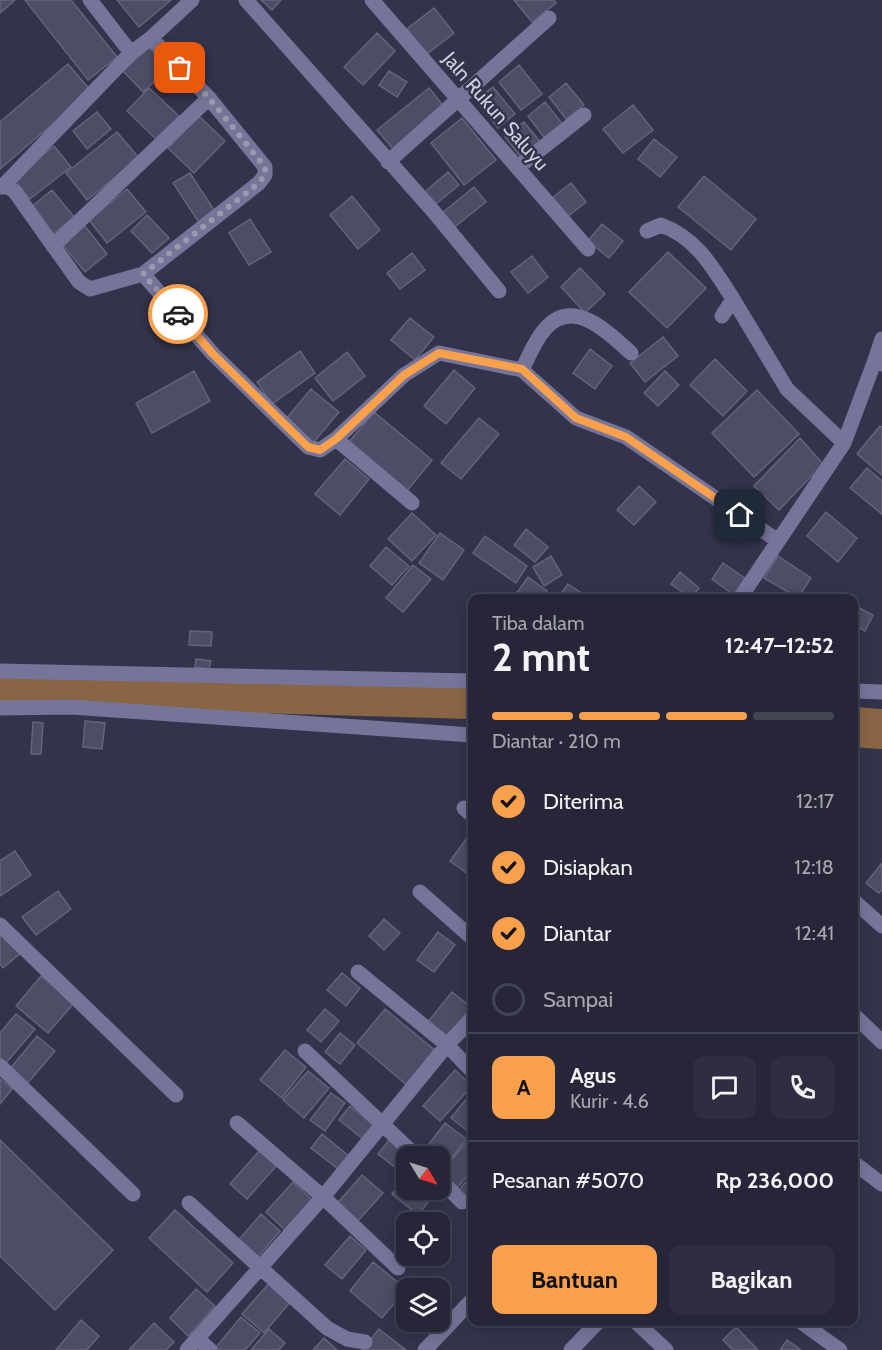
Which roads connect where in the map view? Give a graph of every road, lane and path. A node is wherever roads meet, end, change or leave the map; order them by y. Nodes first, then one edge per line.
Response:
1 (90, 0) edge
2 (192, 0) edge
3 (246, 0) edge
4 (372, 0) edge
5 (549, 18) dead end
6 (151, 38) junction
7 (131, 53) junction
8 (209, 98) junction
9 (459, 99) junction
10 (584, 115) dead end
11 (388, 162) junction
12 (518, 167) junction
13 (1, 187) edge
14 (647, 231) dead end
15 (53, 246) junction
16 (588, 249) dead end
17 (143, 274) junction
18 (500, 291) dead end
19 (733, 299) junction
20 (722, 316) dead end
21 (882, 339) edge
22 (631, 353) dead end
23 (879, 362) edge
24 (522, 369) junction
25 (336, 439) junction
26 (844, 443) junction
27 (412, 503) dead end
28 (778, 541) junction
29 (743, 594) edge
30 (0, 671) edge
31 (468, 681) edge
32 (858, 691) edge
33 (882, 692) edge
34 (0, 708) edge
35 (468, 735) edge
36 (420, 892) dead end
37 (858, 905) edge
38 (0, 925) edge
39 (882, 926) edge
40 (468, 934) edge
41 (358, 972) dead end
42 (858, 1019) edge
43 (468, 1023) edge
44 (882, 1042) edge
45 (447, 1045) junction
46 (305, 1051) dead end
47 (0, 1066) edge
48 (468, 1067) edge
49 (176, 1095) dead end
50 (237, 1122) dead end
51 (384, 1125) junction
52 (406, 1146) edge
53 (858, 1166) edge
54 (882, 1184) edge
55 (450, 1190) edge
56 (133, 1194) dead end
57 (323, 1197) junction
58 (462, 1202) dead end
59 (189, 1203) dead end
60 (259, 1267) junction
61 (398, 1268) dead end
62 (468, 1304) edge
63 (594, 1326) edge
64 (640, 1326) edge
65 (807, 1326) edge
66 (198, 1338) junction
67 (365, 1342) dead end
68 (187, 1350) edge
69 (210, 1350) edge
70 (425, 1350) edge
71 (571, 1350) edge
72 (666, 1350) edge
73 (840, 1350) edge

1 - 7 street
2 - 6 street
3 - 11 street
4 - 9 street, Jaln Rukun Saluyu
5 - 9 street
6 - 7 street
6 - 8 street
7 - 13 street
8 - 15 street
8 - 17 street
9 - 11 street
9 - 12 street, Jaln Rukun Saluyu
10 - 12 street
11 - 18 street
12 - 16 street, Jaln Rukun Saluyu
13 - 15 street
14 - 19 street
15 - 17 street
17 - 25 street
19 - 20 street
19 - 26 street
21 - 23 street
22 - 24 street
23 - 26 street
24 - 25 street
24 - 28 street
25 - 27 street
26 - 28 street
28 - 29 street
30 - 31 street
32 - 33 street
34 - 35 street
36 - 40 street
37 - 39 street
38 - 49 street
41 - 45 street
42 - 44 street
43 - 45 street
45 - 48 street
45 - 51 street
46 - 51 street
47 - 56 street
50 - 57 street
51 - 52 street
51 - 57 street
53 - 54 street
55 - 58 street
57 - 60 street
57 - 61 street
59 - 60 street
60 - 66 street
60 - 67 street
62 - 70 street
63 - 71 street
64 - 72 street
65 - 73 street
66 - 68 street
66 - 69 street

